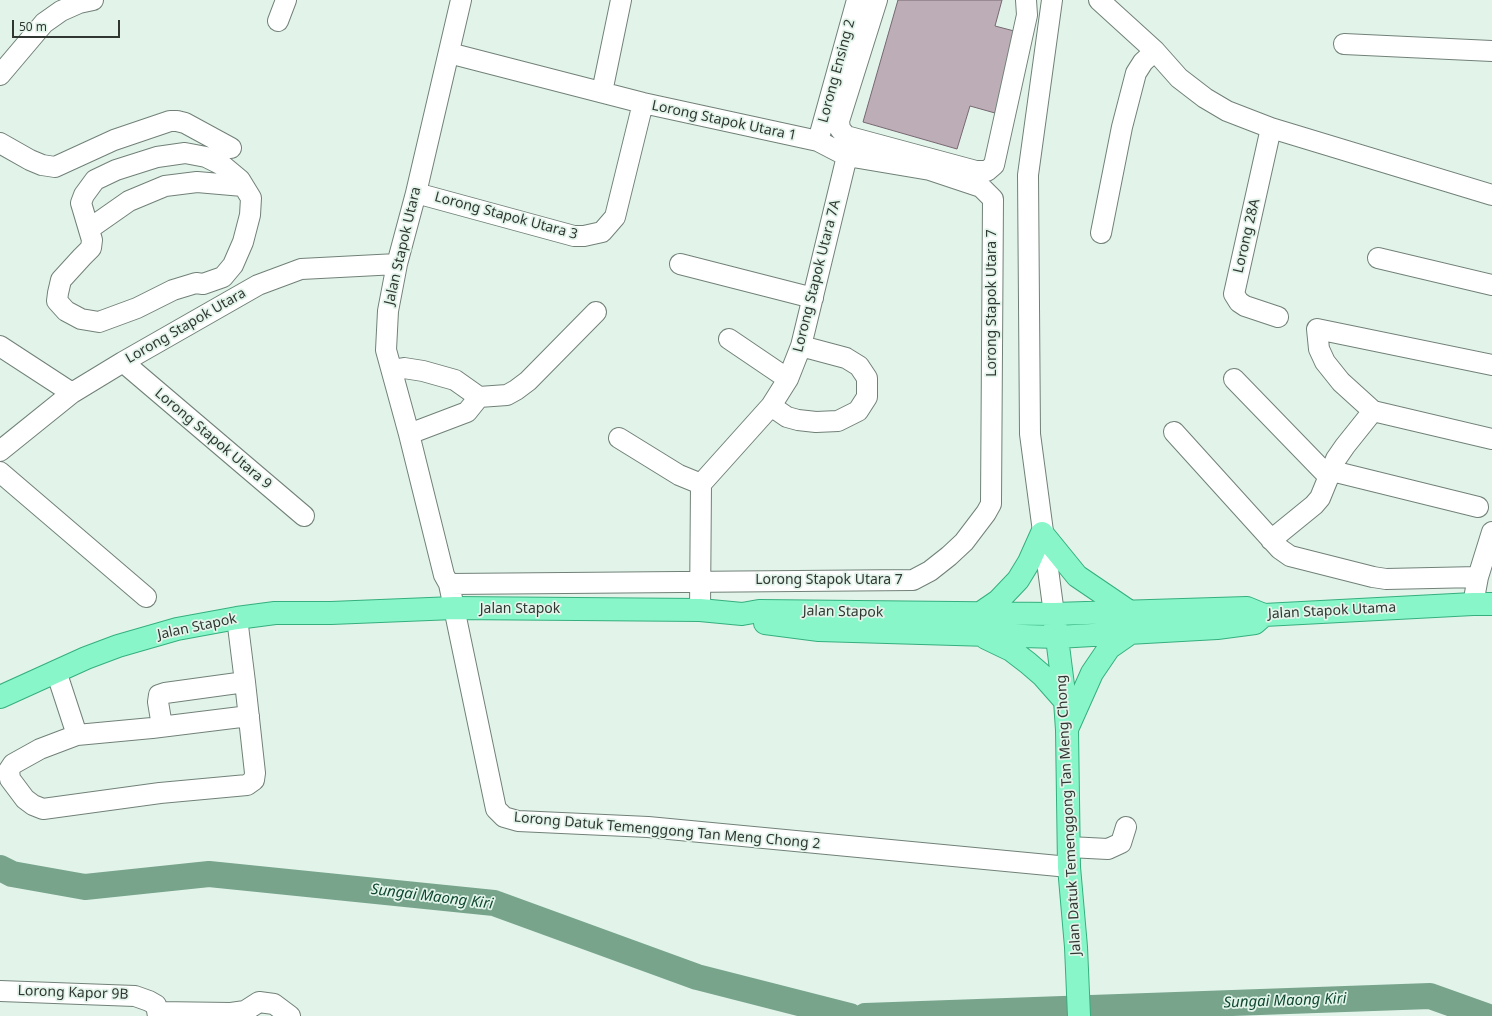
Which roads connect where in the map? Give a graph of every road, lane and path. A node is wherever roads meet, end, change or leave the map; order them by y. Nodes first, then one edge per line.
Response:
1 (93, 0) edge
2 (286, 0) edge
3 (461, 0) edge
4 (621, 0) edge
5 (855, 0) edge
6 (877, 0) edge
7 (1026, 0) edge
8 (1052, 0) edge
9 (1103, 1) edge
10 (278, 21) dead end
11 (1344, 44) dead end
12 (1155, 51) junction
13 (1492, 51) edge
14 (449, 53) junction
15 (0, 76) edge
16 (602, 92) junction
17 (643, 103) junction
18 (1271, 128) junction
19 (818, 141) junction
20 (0, 143) edge
21 (231, 148) dead end
22 (847, 156) junction
23 (243, 186) junction
24 (416, 193) junction
25 (1492, 195) edge
26 (993, 199) joint
27 (89, 229) junction
28 (1100, 233) dead end
29 (1378, 258) dead end
30 (397, 264) junction
31 (680, 264) dead end
32 (203, 284) junction
33 (1492, 285) edge
34 (813, 298) junction
35 (217, 308) junction
36 (596, 312) dead end
37 (1278, 317) dead end
38 (729, 339) dead end
39 (0, 346) edge
40 (801, 346) junction
41 (123, 362) junction
42 (1492, 365) edge
43 (392, 370) junction
44 (788, 379) junction
45 (1234, 379) dead end
46 (72, 393) junction
47 (479, 397) junction
48 (771, 406) junction
49 (1373, 411) junction
50 (1174, 432) dead end
51 (409, 434) junction
52 (619, 438) dead end
53 (1492, 439) edge
54 (0, 451) edge
55 (0, 472) edge
56 (1331, 474) junction
57 (701, 484) junction
58 (1478, 507) dead end
59 (304, 516) dead end
60 (1492, 532) edge
61 (1042, 533) junction
62 (1272, 540) junction
63 (1478, 577) junction
64 (700, 581) junction
65 (449, 584) junction
66 (146, 597) dead end
67 (1483, 604) edge
68 (454, 608) junction
69 (700, 610) junction
70 (742, 614) junction
71 (978, 614) junction
72 (1054, 614) junction
73 (236, 618) junction
74 (1131, 622) junction
75 (960, 633) junction
76 (1057, 637) junction
77 (56, 671) junction
78 (245, 682) junction
79 (0, 697) edge
80 (1065, 702) junction
81 (249, 716) junction
82 (162, 726) junction
83 (1067, 730) junction
84 (77, 735) junction
85 (5, 772) edge
86 (1126, 827) dead end
87 (1069, 857) junction
88 (0, 991) edge
89 (158, 1014) edge
90 (290, 1016) edge
91 (1078, 1016) edge

1 - 15 street
2 - 10 street
3 - 14 street, Jalan Stapok Utara
4 - 16 street
5 - 19 street, Lorong Ensing 2
6 - 7 street
8 - 61 street
9 - 12 street
11 - 13 street
12 - 18 street
12 - 28 street
14 - 16 street, Lorong Stapok Utara 1
14 - 24 street, Jalan Stapok Utara
16 - 17 street, Lorong Stapok Utara 1
17 - 19 street, Lorong Stapok Utara 1
17 - 24 street, Lorong Stapok Utara 3
18 - 25 street
18 - 37 street, Lorong 28A
19 - 22 street, Lorong Stapok Utara 1
20 - 21 street
22 - 26 street, Lorong Stapok Utara 1
22 - 34 street, Lorong Stapok Utara 7A
23 - 27 street
23 - 27 street
23 - 32 street
24 - 30 street, Jalan Stapok Utara
26 - 64 street, Lorong Stapok Utara 7
27 - 32 street
29 - 33 street
30 - 35 street, Lorong Stapok Utara
30 - 43 street, Jalan Stapok Utara
31 - 34 street
32 - 35 street
34 - 40 street, Lorong Stapok Utara 7A
35 - 41 street, Lorong Stapok Utara
36 - 47 street
38 - 44 street
39 - 46 street
40 - 44 street, Lorong Stapok Utara 7A
40 - 48 street
41 - 46 street, Lorong Stapok Utara
41 - 59 street, Lorong Stapok Utara 9
42 - 49 street
43 - 47 street
43 - 51 street, Jalan Stapok Utara
44 - 48 street, Lorong Stapok Utara 7A
45 - 56 street
46 - 54 street, Lorong Stapok Utara
47 - 51 street
48 - 57 street, Lorong Stapok Utara 7A
49 - 53 street
49 - 56 street
50 - 62 street
51 - 65 street, Jalan Stapok Utara
52 - 57 street
55 - 66 street
56 - 58 street
56 - 62 street
57 - 64 street
60 - 63 street
61 - 71 main road
61 - 72 street
61 - 74 main road
62 - 63 street
63 - 67 street
64 - 65 street, Lorong Stapok Utara 7
64 - 69 street
65 - 68 street, Lorong Datuk Temenggong Tan Meng Chong 2
67 - 74 main road, Jalan Stapok Utama
68 - 69 main road, Jalan Stapok
68 - 73 main road, Jalan Stapok
68 - 87 street, Lorong Datuk Temenggong Tan Meng Chong 2
69 - 70 main road, Jalan Stapok
70 - 71 main road, Jalan Stapok
70 - 75 main road
71 - 72 main road, Jalan Stapok
72 - 74 main road, Jalan Stapok Utama
72 - 76 main road, Jalan Datuk Temenggong Tan Meng Chong
73 - 77 main road, Jalan Stapok
73 - 78 street
74 - 76 main road
74 - 83 main road
75 - 76 main road
75 - 80 main road
76 - 80 main road, Jalan Datuk Temenggong Tan Meng Chong
77 - 79 main road, Jalan Stapok
77 - 84 street
78 - 81 street
78 - 82 street
80 - 83 main road, Jalan Datuk Temenggong Tan Meng Chong
81 - 82 street
81 - 85 street
82 - 84 street
83 - 87 main road, Jalan Datuk Temenggong Tan Meng Chong
84 - 85 street
86 - 87 street, Lorong Datuk Temenggong Tan Meng Chong 2
87 - 91 main road, Jalan Datuk Temenggong Tan Meng Chong
88 - 89 street, Lorong Kapor 9B
89 - 90 street

